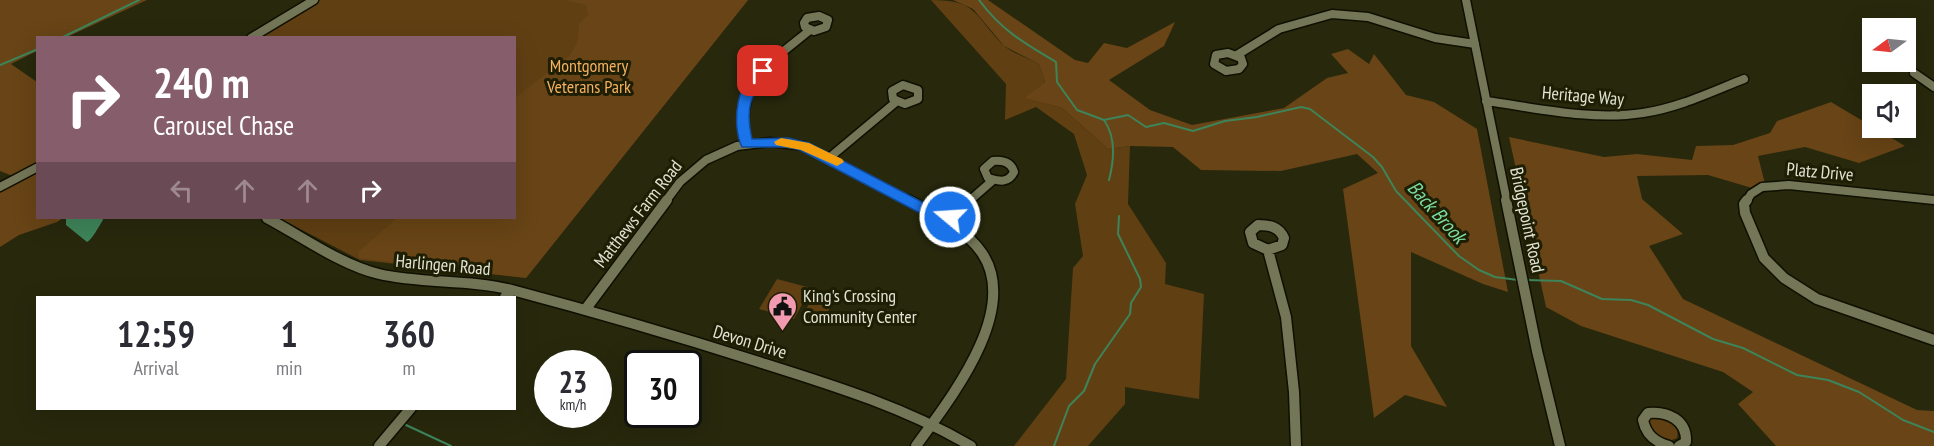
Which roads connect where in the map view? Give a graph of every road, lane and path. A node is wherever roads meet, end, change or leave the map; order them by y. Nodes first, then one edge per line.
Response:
1 (314, 0) edge
2 (1466, 0) edge
3 (810, 30) dead end
4 (253, 36) edge
5 (1474, 44) junction
6 (1237, 56) dead end
7 (1914, 73) dead end
8 (1744, 79) dead end
9 (1934, 87) edge
10 (1486, 101) junction
11 (896, 102) dead end
12 (746, 144) junction
13 (830, 158) junction
14 (36, 168) edge
15 (992, 181) dead end
16 (0, 187) edge
17 (1934, 200) edge
18 (269, 219) edge
19 (946, 220) junction
20 (1268, 250) dead end
21 (509, 293) edge
22 (585, 310) junction
23 (1934, 340) edge
24 (409, 410) edge
25 (932, 423) junction
26 (1686, 444) edge
27 (379, 446) edge
28 (916, 446) edge
29 (971, 446) edge
30 (1296, 446) edge
31 (1560, 446) edge
32 (1669, 446) edge

1 - 4 street
2 - 5 street, Bridgepoint Road
3 - 12 street
5 - 6 street
5 - 10 street, Bridgepoint Road
7 - 9 street
8 - 10 street, Heritage Way
10 - 31 street, Bridgepoint Road
11 - 13 street
12 - 13 street, Matthews Farm Road
12 - 22 street, Matthews Farm Road
13 - 19 street, Matthews Farm Road
14 - 16 street
15 - 19 street
17 - 23 street, Platz Drive
18 - 21 street, Harlingen Road
19 - 25 street, Matthews Farm Road
20 - 30 street
21 - 22 street, Devon Drive
22 - 25 street, Devon Drive
24 - 27 street
25 - 28 street, Matthews Farm Road
25 - 29 street, Devon Drive
26 - 32 street

